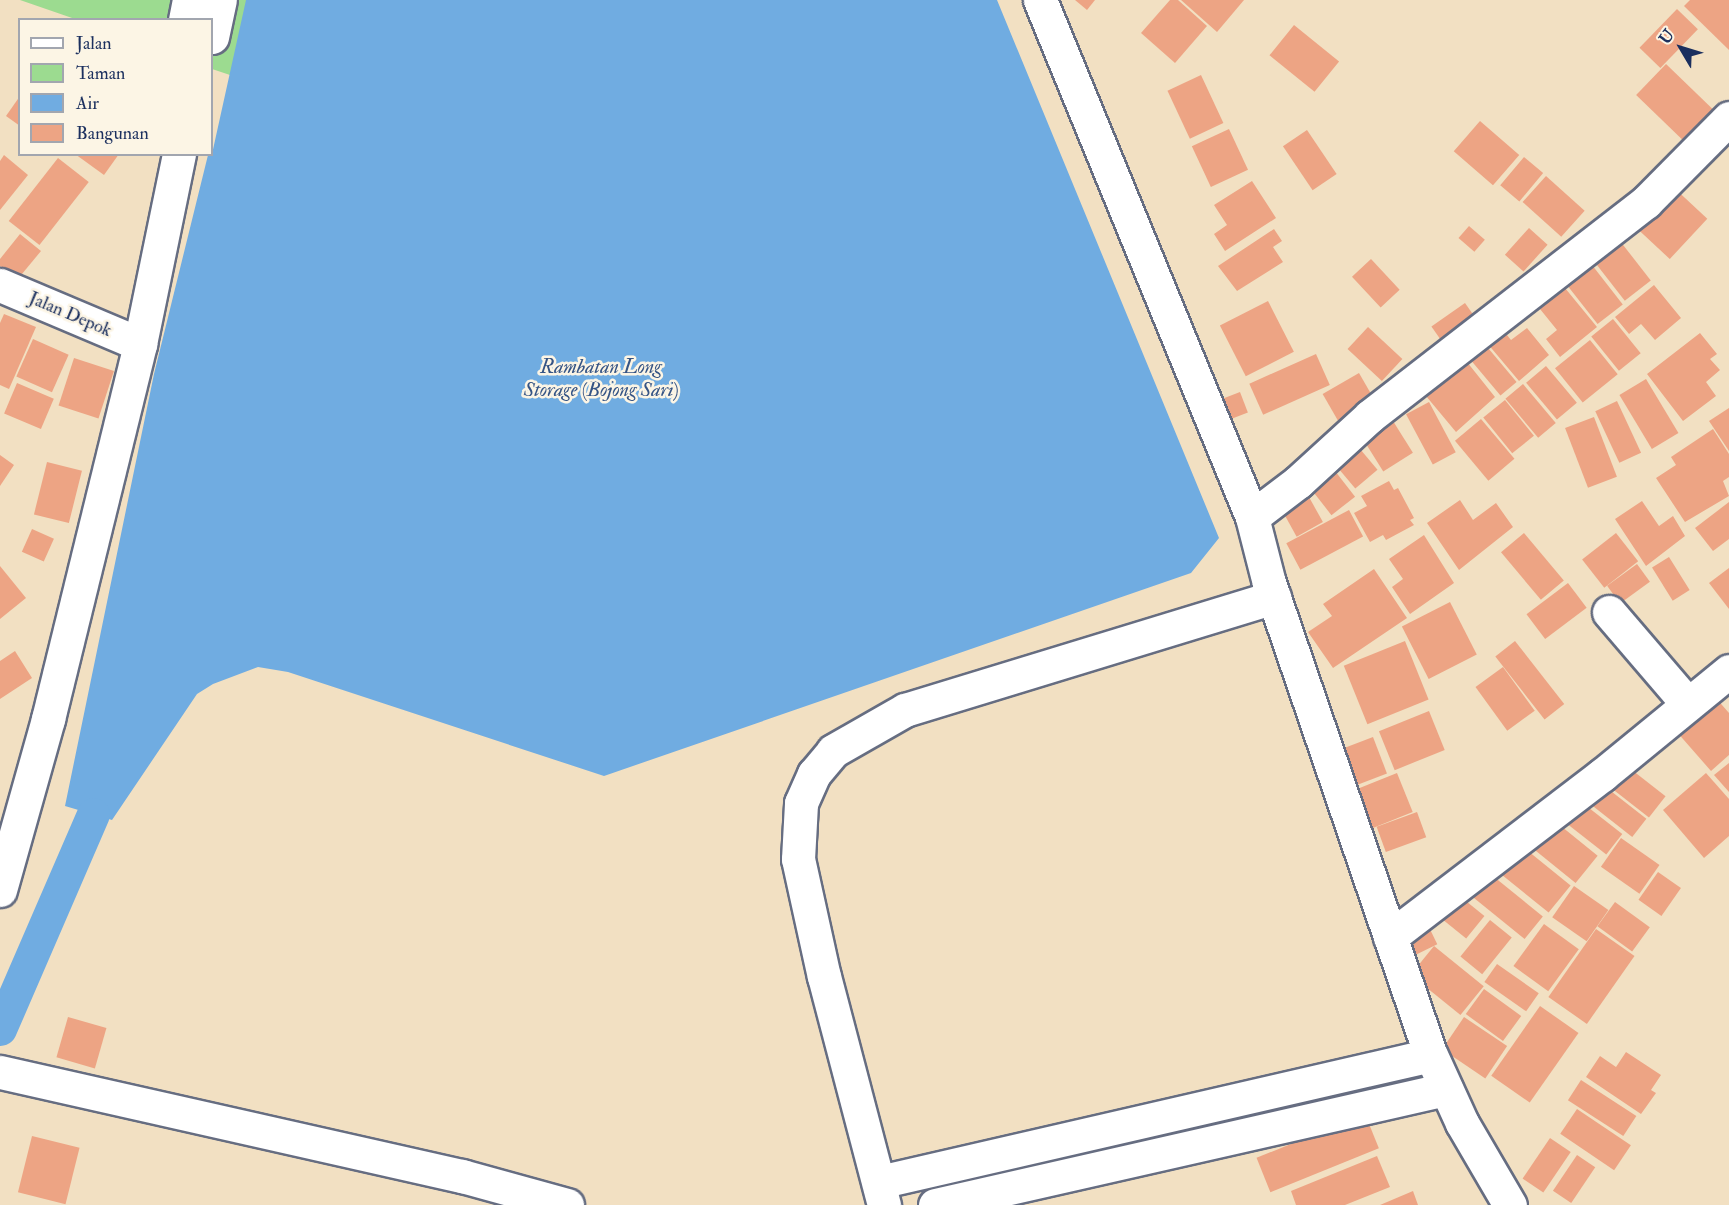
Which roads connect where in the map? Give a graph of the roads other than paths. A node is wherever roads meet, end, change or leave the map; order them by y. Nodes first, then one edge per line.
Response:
1 (189, 0) edge
2 (220, 0) edge
3 (1018, 0) edge
4 (1040, 0) edge
5 (185, 18) edge
6 (213, 32) edge
7 (1729, 118) edge
8 (179, 156) edge
9 (0, 285) edge
10 (140, 344) junction
11 (1252, 517) junction
12 (1271, 590) junction
13 (1609, 612) dead end
14 (1729, 671) edge
15 (1687, 704) junction
16 (0, 890) edge
17 (1390, 937) junction
18 (1431, 1055) junction
19 (0, 1072) edge
20 (1446, 1089) junction
21 (881, 1194) edge
22 (567, 1205) edge
23 (934, 1205) edge
24 (1510, 1205) edge

1 - 5 street
2 - 6 street
3 - 12 street
4 - 11 street
7 - 11 street
8 - 10 street
9 - 10 street, Jalan Depok
10 - 16 street
11 - 12 street
12 - 17 street
12 - 21 street
13 - 15 street
14 - 15 street
15 - 17 street
17 - 18 street
18 - 20 street
18 - 21 street
19 - 22 street
20 - 23 street
20 - 24 street

